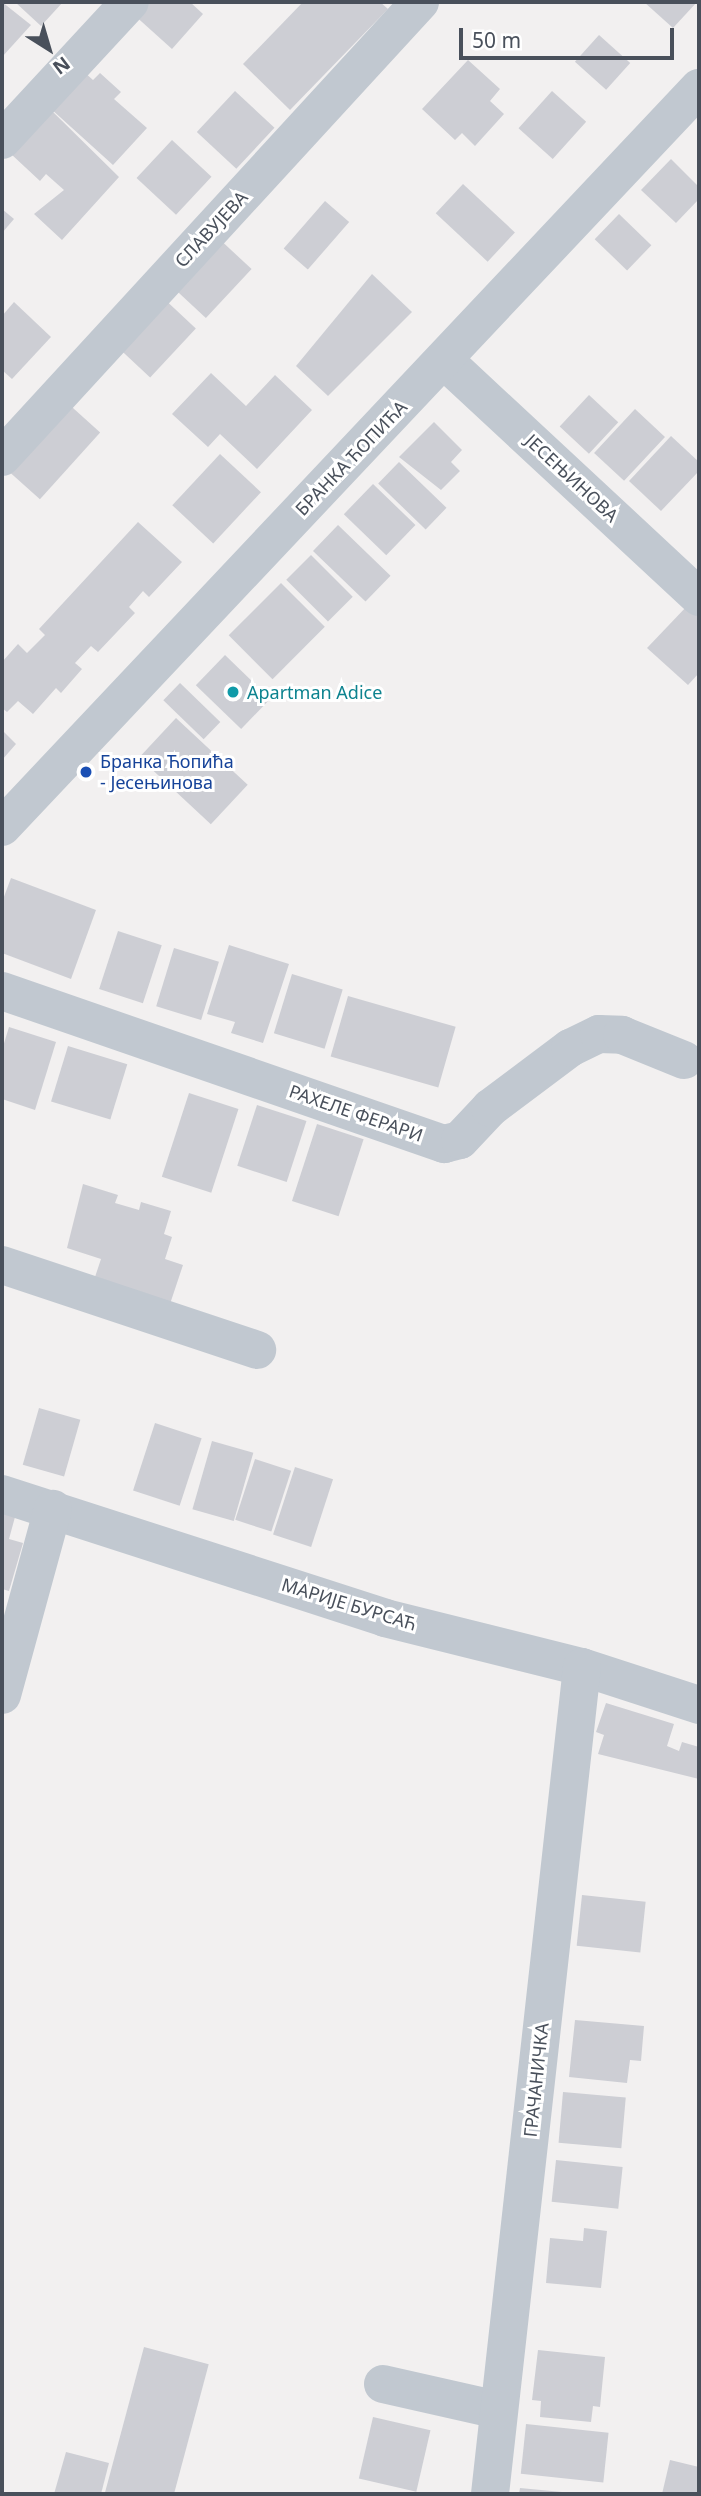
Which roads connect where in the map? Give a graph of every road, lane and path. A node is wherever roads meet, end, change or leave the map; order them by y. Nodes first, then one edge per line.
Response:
1 (130, 2) edge
2 (420, 2) edge
3 (699, 88) edge
4 (2, 140) edge
5 (444, 360) junction
6 (2, 457) edge
7 (699, 597) edge
8 (2, 827) edge
9 (2, 991) edge
10 (684, 1060) dead end
11 (2, 1265) edge
12 (257, 1350) dead end
13 (2, 1494) edge
14 (53, 1509) junction
15 (583, 1667) junction
16 (2, 1695) edge
17 (699, 1705) edge
18 (383, 2384) dead end
19 (498, 2410) junction
20 (490, 2494) edge

1 - 4 street
2 - 6 street, СЛАВУЈЕВА
3 - 5 street, БРАНКА ЋОПИЋА
5 - 7 street, ЈЕСЕЊИНОВА
5 - 8 street, БРАНКА ЋОПИЋА
9 - 10 street, РАХЕЛЕ ФЕРАРИ
11 - 12 street
13 - 14 street, МАРИЈЕ БУРСАЋ
14 - 15 street, МАРИЈЕ БУРСАЋ
14 - 16 street
15 - 17 street, МАРИЈЕ БУРСАЋ
15 - 19 street, ГРАЧАНИЧКА
18 - 19 street
19 - 20 street, ГРАЧАНИЧКА

